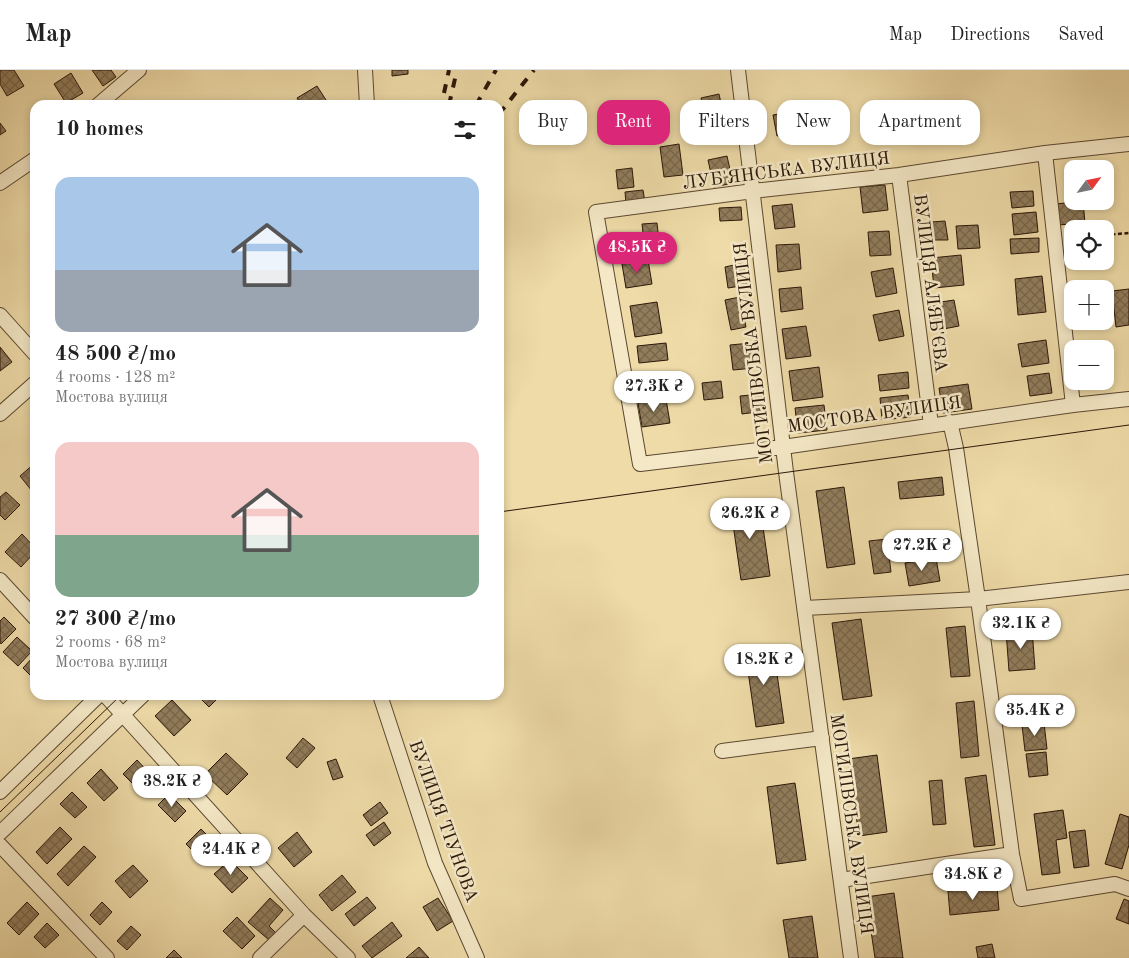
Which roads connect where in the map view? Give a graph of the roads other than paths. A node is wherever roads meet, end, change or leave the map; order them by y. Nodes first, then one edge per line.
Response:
1 (139, 70) edge
2 (365, 70) edge
3 (738, 70) edge
4 (104, 100) edge
5 (367, 100) edge
6 (1129, 144) edge
7 (1046, 153) junction
8 (30, 162) edge
9 (899, 175) junction
10 (0, 183) edge
11 (752, 191) junction
12 (596, 212) joint
13 (0, 315) edge
14 (30, 348) edge
15 (30, 387) edge
16 (1129, 399) edge
17 (1073, 405) junction
18 (0, 414) edge
19 (950, 422) junction
20 (930, 425) junction
21 (783, 447) junction
22 (0, 580) edge
23 (1129, 582) edge
24 (978, 599) junction
25 (804, 608) junction
26 (30, 613) edge
27 (95, 700) edge
28 (109, 700) edge
29 (138, 700) edge
30 (382, 700) edge
31 (122, 716) junction
32 (822, 738) junction
33 (722, 751) dead end
34 (0, 792) edge
35 (0, 833) edge
36 (0, 845) edge
37 (1012, 854) junction
38 (841, 880) junction
39 (1129, 889) edge
40 (304, 916) junction
41 (107, 958) edge
42 (260, 958) edge
43 (348, 958) edge
44 (477, 958) edge
45 (851, 958) edge

1 - 4 street
2 - 5 street
3 - 11 street, МОГИЛІВСЬКА ВУЛИЦЯ
6 - 7 street, ЛУБ'ЯНСЬКА ВУЛИЦЯ
7 - 9 street, ЛУБ'ЯНСЬКА ВУЛИЦЯ
7 - 17 street
8 - 10 street
9 - 11 street, ЛУБ'ЯНСЬКА ВУЛИЦЯ
9 - 20 street, ВУЛИЦЯ АЛЯБ'ЄВА
11 - 12 street, ЛУБ'ЯНСЬКА ВУЛИЦЯ
11 - 21 street, МОГИЛІВСЬКА ВУЛИЦЯ
12 - 21 street, МОСТОВА ВУЛИЦЯ
13 - 14 street
15 - 18 street
16 - 17 street, МОСТОВА ВУЛИЦЯ
17 - 19 street, МОСТОВА ВУЛИЦЯ
19 - 20 street, МОСТОВА ВУЛИЦЯ
19 - 24 street
20 - 21 street, МОСТОВА ВУЛИЦЯ
21 - 25 street, МОГИЛІВСЬКА ВУЛИЦЯ
22 - 26 street
23 - 24 street
24 - 25 street
24 - 37 street
25 - 32 street, МОГИЛІВСЬКА ВУЛИЦЯ
27 - 34 street
28 - 31 street
29 - 31 street
30 - 44 street, ВУЛИЦЯ ТІУНОВА
31 - 35 street
31 - 40 street
32 - 33 street
32 - 38 street, МОГИЛІВСЬКА ВУЛИЦЯ
36 - 41 street
37 - 38 street
37 - 39 street
38 - 45 street, МОГИЛІВСЬКА ВУЛИЦЯ
40 - 42 street
40 - 43 street

